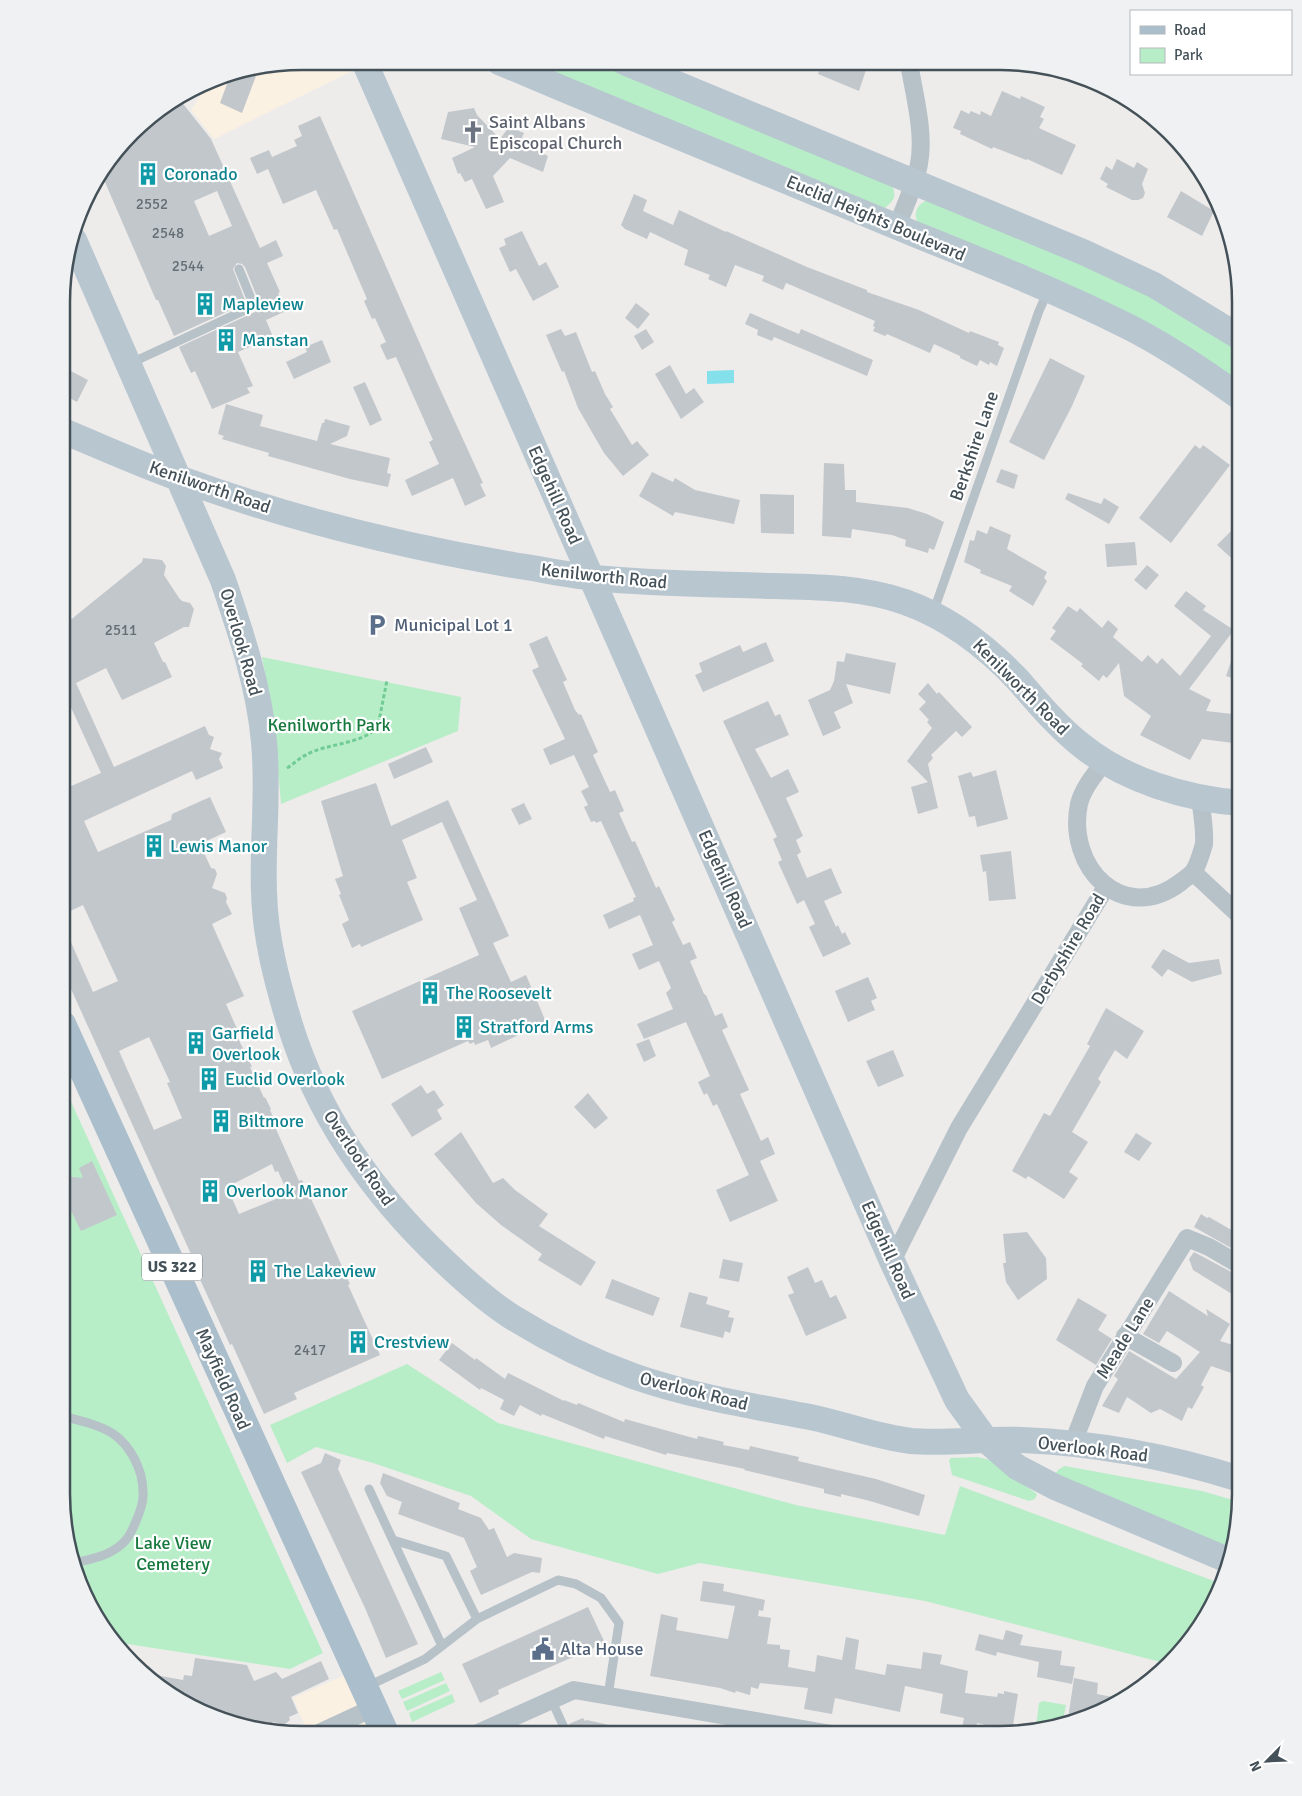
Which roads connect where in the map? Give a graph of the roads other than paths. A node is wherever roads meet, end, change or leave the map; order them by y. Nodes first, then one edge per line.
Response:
1 (368, 70) edge
2 (518, 70) edge
3 (643, 70) edge
4 (910, 70) edge
5 (914, 181) junction
6 (897, 226) junction
7 (77, 246) edge
8 (239, 269) dead end
9 (1048, 290) junction
10 (1232, 333) edge
11 (129, 364) junction
12 (1232, 392) edge
13 (70, 433) edge
14 (179, 479) junction
15 (592, 578) junction
16 (932, 613) junction
17 (1105, 761) junction
18 (1200, 798) junction
19 (1232, 802) edge
20 (1193, 872) junction
21 (1106, 887) junction
22 (1232, 909) edge
23 (70, 1042) edge
24 (1232, 1260) edge
25 (892, 1261) junction
26 (1126, 1336) junction
27 (1173, 1363) dead end
28 (70, 1418) edge
29 (986, 1440) junction
30 (1074, 1443) junction
31 (1232, 1477) edge
32 (369, 1489) dead end
33 (393, 1540) junction
34 (1223, 1557) edge
35 (80, 1561) edge
36 (477, 1619) junction
37 (442, 1646) junction
38 (608, 1696) junction
39 (368, 1698) junction
40 (551, 1699) junction
41 (329, 1726) edge
42 (382, 1726) edge
43 (493, 1726) edge
44 (563, 1726) edge
45 (785, 1726) edge

1 - 15 street, Edgehill Road
2 - 6 street, Euclid Heights Boulevard
3 - 5 street
4 - 5 street
5 - 6 street
5 - 10 street
6 - 9 street, Euclid Heights Boulevard
7 - 11 street, Overlook Road
8 - 11 lane
9 - 12 street, Euclid Heights Boulevard
9 - 16 lane, Berkshire Lane
11 - 14 street, Overlook Road
13 - 14 street, Kenilworth Road
14 - 15 street, Kenilworth Road
14 - 29 street, Overlook Road
15 - 16 street, Kenilworth Road
15 - 25 street, Edgehill Road
16 - 17 street, Kenilworth Road
17 - 18 street
17 - 21 street, Derbyshire Road
18 - 19 street
18 - 20 street
20 - 21 street
20 - 22 street
21 - 25 street, Derbyshire Road
23 - 39 main road, Mayfield Road / US 322
24 - 26 street, Meade Lane
25 - 29 street, Edgehill Road
26 - 27 street
26 - 30 street, Meade Lane
28 - 35 lane
29 - 30 street, Overlook Road
29 - 34 street, Edgehill Road
30 - 31 street, Overlook Road
32 - 33 lane
33 - 36 lane
33 - 37 lane
36 - 37 lane
36 - 38 lane
37 - 39 lane
38 - 40 street
38 - 45 street
39 - 41 street
39 - 42 main road, Mayfield Road / US 322
40 - 43 street
40 - 44 lane

